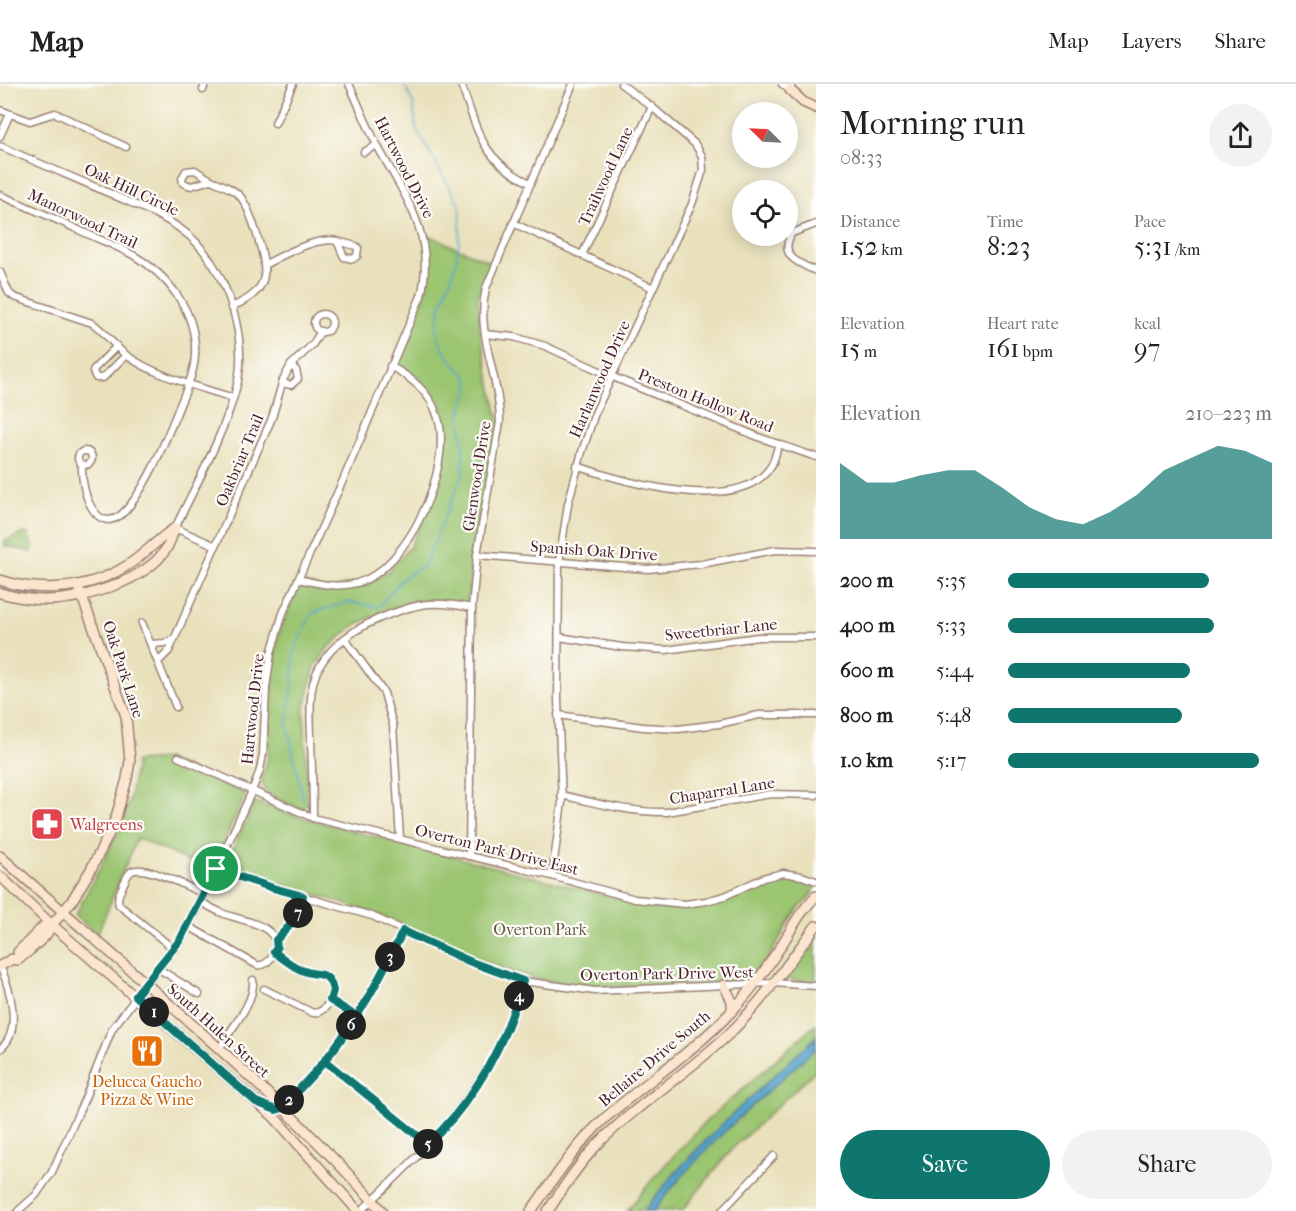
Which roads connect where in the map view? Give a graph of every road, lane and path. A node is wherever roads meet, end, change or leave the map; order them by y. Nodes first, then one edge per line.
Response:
1 (293, 84) edge
2 (349, 84) edge
3 (461, 84) edge
4 (573, 84) edge
5 (621, 84) edge
6 (788, 86) edge
7 (652, 107) junction
8 (816, 108) edge
9 (0, 110) edge
10 (10, 114) junction
11 (275, 123) dead end
12 (0, 136) edge
13 (377, 145) junction
14 (0, 146) edge
15 (126, 147) dead end
16 (364, 152) dead end
17 (211, 180) dead end
18 (530, 183) junction
19 (0, 195) edge
20 (513, 223) junction
21 (816, 224) edge
22 (337, 241) dead end
23 (582, 255) junction
24 (266, 264) junction
25 (816, 271) edge
26 (0, 272) edge
27 (653, 288) junction
28 (231, 307) junction
29 (321, 331) dead end
30 (485, 334) junction
31 (117, 346) junction
32 (126, 355) junction
33 (291, 365) junction
34 (390, 366) junction
35 (614, 377) junction
36 (188, 383) junction
37 (282, 383) junction
38 (233, 398) junction
39 (779, 444) junction
40 (816, 457) edge
41 (82, 464) dead end
42 (577, 466) junction
43 (175, 528) junction
44 (216, 546) junction
45 (816, 551) edge
46 (477, 555) junction
47 (559, 562) junction
48 (298, 579) junction
49 (0, 580) edge
50 (78, 586) junction
51 (0, 592) edge
52 (82, 596) junction
53 (472, 608) junction
54 (142, 623) dead end
55 (558, 637) junction
56 (816, 637) edge
57 (175, 639) junction
58 (345, 639) junction
59 (151, 644) junction
60 (158, 662) junction
61 (176, 707) dead end
62 (558, 715) junction
63 (816, 715) edge
64 (178, 757) dead end
65 (252, 791) junction
66 (561, 795) junction
67 (816, 795) edge
68 (314, 818) junction
69 (400, 839) junction
70 (0, 856) edge
71 (469, 856) junction
72 (216, 869) junction
73 (0, 876) edge
74 (552, 876) junction
75 (816, 881) edge
76 (204, 894) junction
77 (303, 896) junction
78 (816, 897) edge
79 (201, 902) junction
80 (63, 912) junction
81 (52, 925) junction
82 (188, 926) junction
83 (816, 926) edge
84 (403, 931) junction
85 (274, 938) junction
86 (174, 949) junction
87 (274, 952) junction
88 (0, 966) edge
89 (159, 969) junction
90 (253, 980) dead end
91 (523, 981) junction
92 (146, 984) junction
93 (754, 984) junction
94 (773, 984) junction
95 (724, 985) junction
96 (816, 986) edge
97 (264, 989) dead end
98 (199, 994) dead end
99 (135, 996) junction
100 (330, 1000) junction
101 (732, 1011) junction
102 (357, 1017) junction
103 (220, 1048) junction
104 (0, 1049) edge
105 (679, 1059) junction
106 (325, 1061) junction
107 (686, 1070) junction
108 (256, 1102) junction
109 (283, 1108) junction
110 (274, 1118) junction
111 (297, 1123) junction
112 (428, 1144) junction
113 (575, 1150) junction
114 (774, 1156) dead end
115 (585, 1158) junction
116 (372, 1201) junction
117 (18, 1211) edge
118 (360, 1211) edge
119 (382, 1211) edge
120 (531, 1211) edge
121 (548, 1211) edge
122 (722, 1211) edge

1 - 11 street
2 - 13 street, Hartwood Drive
3 - 18 street
4 - 18 street, Glenwood Drive
5 - 7 street, Harlanwood Drive
6 - 8 main road
7 - 23 street, Trailwood Lane
7 - 27 street, Harlanwood Drive
9 - 10 street
10 - 12 street
10 - 15 street
13 - 16 street
13 - 34 street, Hartwood Drive
14 - 28 street, Oak Hill Circle
17 - 24 street
18 - 20 street, Glenwood Drive
19 - 36 street, Manorwood Trail
20 - 23 street
20 - 30 street, Glenwood Drive
21 - 25 street
22 - 24 street
23 - 27 street
24 - 28 street
26 - 31 street
27 - 35 street, Harlanwood Drive
28 - 38 street, Oak Hill Circle
29 - 33 street, Oakbriar Trail
30 - 35 street, Preston Hollow Road
30 - 46 street, Glenwood Drive
31 - 32 street
31 - 32 street
32 - 36 street
33 - 37 street, Oakbriar Trail
33 - 37 street, Oakbriar Trail
34 - 48 street, Hartwood Drive
34 - 48 street
35 - 39 street, Preston Hollow Road
35 - 42 street, Harlanwood Drive
36 - 38 street
36 - 41 street, Manorwood Trail
37 - 44 street, Oakbriar Trail
38 - 43 street, Oak Hill Circle
39 - 40 street, Preston Hollow Road
39 - 42 street
42 - 47 street, Harlanwood Drive
43 - 44 street
43 - 50 main road, Oak Hill Circle
43 - 52 main road, Oak Hill Circle
44 - 57 street, Oakbriar Trail
45 - 47 street, Spanish Oak Drive
46 - 47 street, Spanish Oak Drive
46 - 53 street, Glenwood Drive
47 - 55 street, Harlanwood Drive
48 - 65 street, Hartwood Drive
49 - 50 main road, Oak Hill Circle
50 - 52 main road, Oak Park Lane
51 - 52 main road, Oak Hill Circle
52 - 80 main road, Oak Park Lane
53 - 58 street
53 - 71 street, Glenwood Drive
54 - 59 street
55 - 56 street, Sweetbriar Lane
55 - 62 street, Harlanwood Drive
57 - 59 street
57 - 60 street, Oakbriar Trail
58 - 68 street
58 - 69 street
59 - 60 street
60 - 61 street
62 - 63 street
62 - 66 street, Harlanwood Drive
64 - 65 street, Overton Park Drive East
65 - 68 street, Overton Park Drive East
65 - 72 street, Hartwood Drive
66 - 67 street, Chaparral Lane
66 - 74 street, Harlanwood Drive
68 - 69 street, Overton Park Drive East
69 - 71 street, Overton Park Drive East
70 - 80 main road, South Hulen Street
71 - 74 street, Overton Park Drive East
72 - 76 street, Hartwood Drive
72 - 77 street, Overton Park Drive West
73 - 81 main road, South Hulen Street
74 - 75 street, Overton Park Drive East
76 - 79 street, Hartwood Drive
76 - 86 street
77 - 84 street, Overton Park Drive West
77 - 85 street
78 - 93 main road, Bellaire Drive South
79 - 82 street, Hartwood Drive
79 - 85 street
80 - 81 main road, Oak Park Lane
80 - 92 main road, South Hulen Street
81 - 88 main road, Oak Park Lane
81 - 99 main road, South Hulen Street
82 - 86 street, Hartwood Drive
82 - 87 street
83 - 94 main road, Bellaire Drive South
84 - 91 street, Overton Park Drive West
84 - 102 street
85 - 87 street
86 - 89 street, Hartwood Drive
87 - 100 street
88 - 104 street
89 - 92 street, Hartwood Drive
89 - 98 street
90 - 103 street
91 - 95 street, Overton Park Drive West
91 - 112 street
92 - 99 street, Hartwood Drive
92 - 103 main road, South Hulen Street
93 - 94 street, Overton Park Drive West
93 - 95 street, Overton Park Drive West
93 - 101 main road, Bellaire Drive South
94 - 96 street, Overton Park Drive West
94 - 107 main road, Bellaire Drive South
95 - 101 main road
97 - 100 street
99 - 108 main road, South Hulen Street
99 - 117 street, Hartwood Drive
100 - 102 street
101 - 105 main road, Bellaire Drive South
102 - 106 street
103 - 109 main road, South Hulen Street
105 - 107 main road
105 - 113 main road, Bellaire Drive South
106 - 109 street
106 - 112 street
107 - 115 main road, Bellaire Drive South
108 - 109 main road
108 - 110 main road, South Hulen Street
109 - 111 main road, South Hulen Street
110 - 111 main road
110 - 118 main road, South Hulen Street
111 - 116 main road, South Hulen Street
112 - 116 street
113 - 115 main road
113 - 120 main road, Bellaire Drive South
114 - 122 street
115 - 121 main road, Bellaire Drive South
116 - 118 street
116 - 119 main road, South Hulen Street

